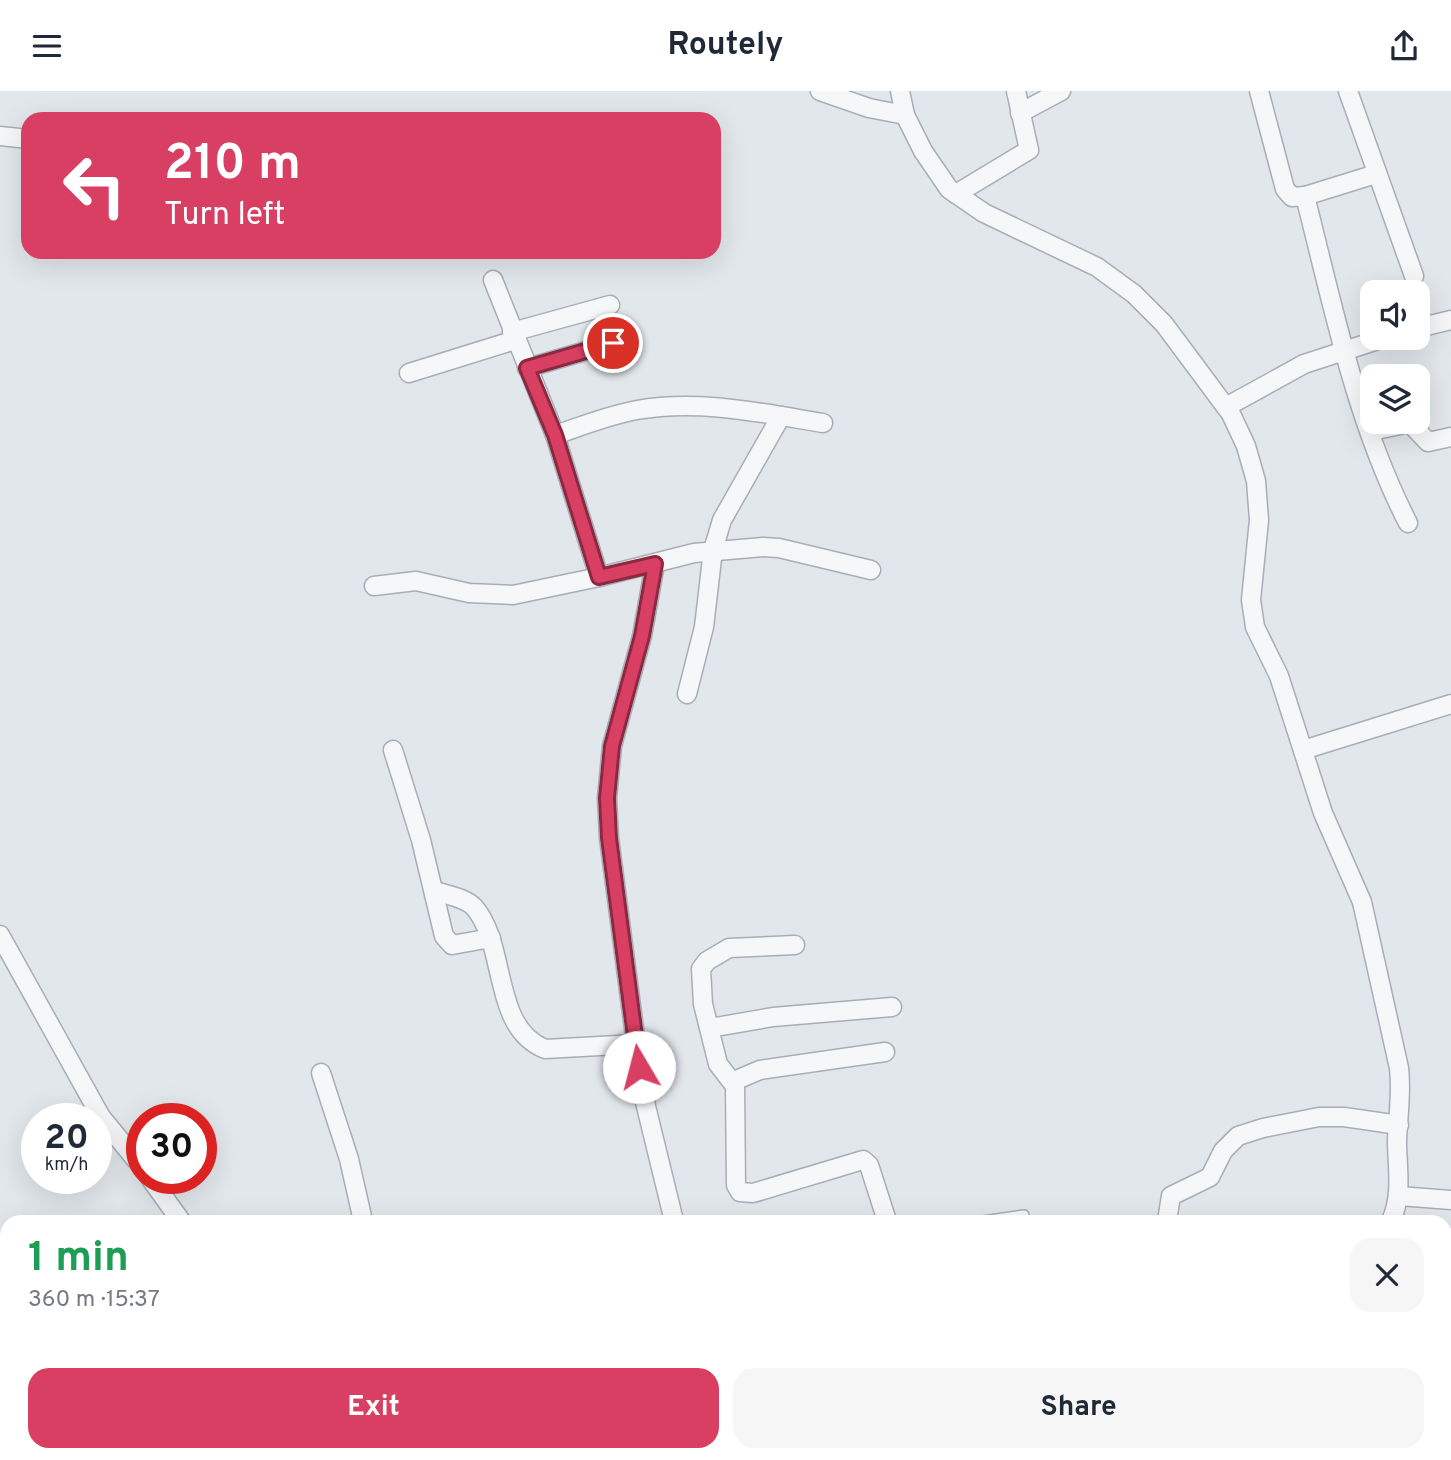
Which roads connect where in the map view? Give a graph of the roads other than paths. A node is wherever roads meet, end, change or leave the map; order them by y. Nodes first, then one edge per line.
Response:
1 (900, 91) edge
2 (1016, 91) edge
3 (1061, 91) edge
4 (1259, 91) edge
5 (1348, 91) edge
6 (832, 95) edge
7 (1020, 113) junction
8 (905, 115) junction
9 (0, 136) edge
10 (21, 138) edge
11 (1376, 174) junction
12 (956, 194) junction
13 (1305, 197) junction
14 (1414, 276) dead end
15 (494, 280) dead end
16 (610, 305) dead end
17 (1451, 320) edge
18 (1430, 325) edge
19 (514, 336) junction
20 (613, 343) dead end
21 (1360, 345) edge
22 (1345, 350) junction
23 (527, 368) junction
24 (409, 373) dead end
25 (1360, 397) edge
26 (1226, 407) junction
27 (781, 416) junction
28 (823, 423) dead end
29 (1372, 434) edge
30 (1421, 434) edge
31 (555, 435) junction
32 (1451, 437) edge
33 (1408, 523) dead end
34 (713, 550) junction
35 (655, 564) junction
36 (871, 570) dead end
37 (599, 577) junction
38 (374, 586) dead end
39 (687, 694) dead end
40 (1451, 703) edge
41 (393, 750) dead end
42 (1303, 750) junction
43 (435, 891) junction
44 (0, 935) edge
45 (491, 938) junction
46 (795, 945) dead end
47 (892, 1007) dead end
48 (710, 1028) junction
49 (636, 1044) junction
50 (885, 1052) dead end
51 (321, 1073) dead end
52 (733, 1081) junction
53 (1399, 1125) junction
54 (126, 1147) edge
55 (162, 1194) edge
56 (1399, 1196) junction
57 (1451, 1200) edge
58 (177, 1215) edge
59 (362, 1215) edge
60 (673, 1215) edge
61 (885, 1215) edge
62 (1168, 1215) edge
63 (1393, 1215) edge

1 - 8 street
2 - 7 street
3 - 7 street
4 - 13 street
5 - 11 street
6 - 8 street
7 - 12 street
8 - 12 street
9 - 10 street
11 - 13 street
11 - 14 street
12 - 26 street
13 - 22 street
15 - 19 street
16 - 19 street
17 - 18 street
19 - 23 street
19 - 24 street
20 - 23 street
21 - 22 street
22 - 25 street
22 - 26 street
23 - 31 street
26 - 42 street
27 - 28 street
27 - 31 street
27 - 34 street
29 - 33 street
30 - 32 street
31 - 37 street
34 - 35 street
34 - 36 street
34 - 39 street
35 - 37 street
35 - 49 street
37 - 38 street
40 - 42 street
41 - 43 street
42 - 53 street
43 - 45 street
43 - 45 street
44 - 54 street
45 - 49 street
46 - 48 street
47 - 48 street
48 - 52 street
49 - 60 street
50 - 52 street
51 - 59 street
52 - 61 street
53 - 56 street
53 - 62 street
55 - 58 street
56 - 57 street
56 - 63 street

